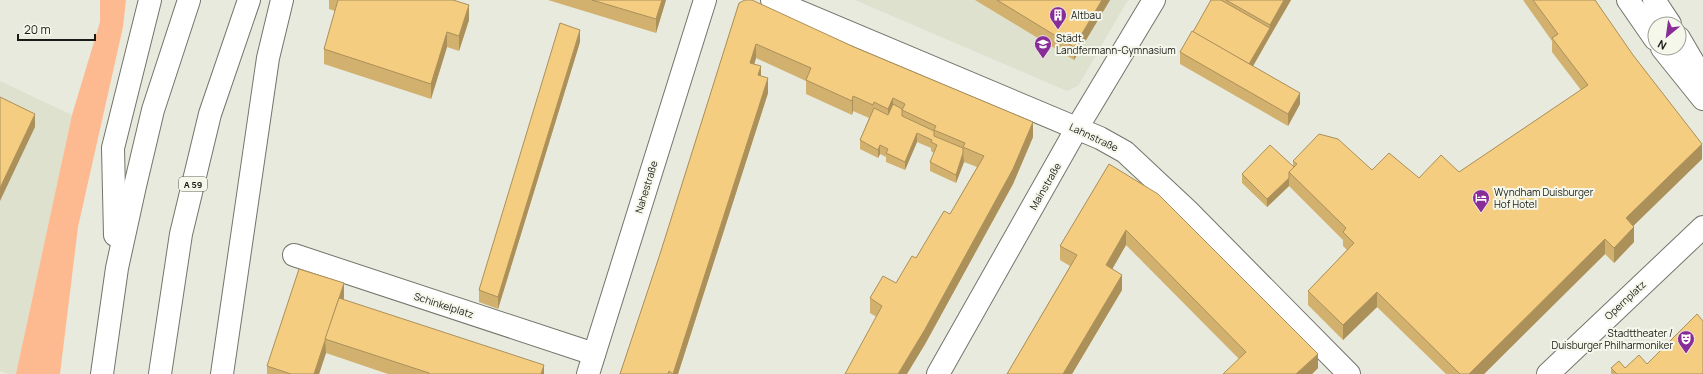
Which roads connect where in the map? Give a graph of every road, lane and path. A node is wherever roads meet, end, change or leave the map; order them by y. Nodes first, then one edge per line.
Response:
1 (150, 0) edge
2 (189, 0) edge
3 (249, 0) edge
4 (282, 0) edge
5 (705, 0) edge
6 (772, 0) edge
7 (1154, 0) edge
8 (1628, 0) edge
9 (1654, 0) edge
10 (1665, 16) edge
11 (1647, 27) edge
12 (1687, 52) edge
13 (1668, 56) edge
14 (1703, 79) edge
15 (1703, 99) edge
16 (1077, 128) junction
17 (1703, 227) edge
18 (294, 255) dead end
19 (117, 268) junction
20 (591, 364) edge
21 (102, 374) edge
22 (160, 374) edge
23 (222, 374) edge
24 (938, 374) edge
25 (1349, 374) edge
26 (1548, 374) edge

1 - 19 main road
2 - 19 main road
3 - 22 main road, A 59
4 - 23 main road
5 - 20 main road, Nahestraße
6 - 16 main road, Lahnstraße
7 - 16 main road, Mainstraße
8 - 11 main road
9 - 10 main road
12 - 14 main road
13 - 15 main road
16 - 24 main road, Mainstraße
16 - 25 main road, Lahnstraße
17 - 26 main road, Opernplatz
18 - 20 main road, Schinkelplatz
19 - 21 main road

